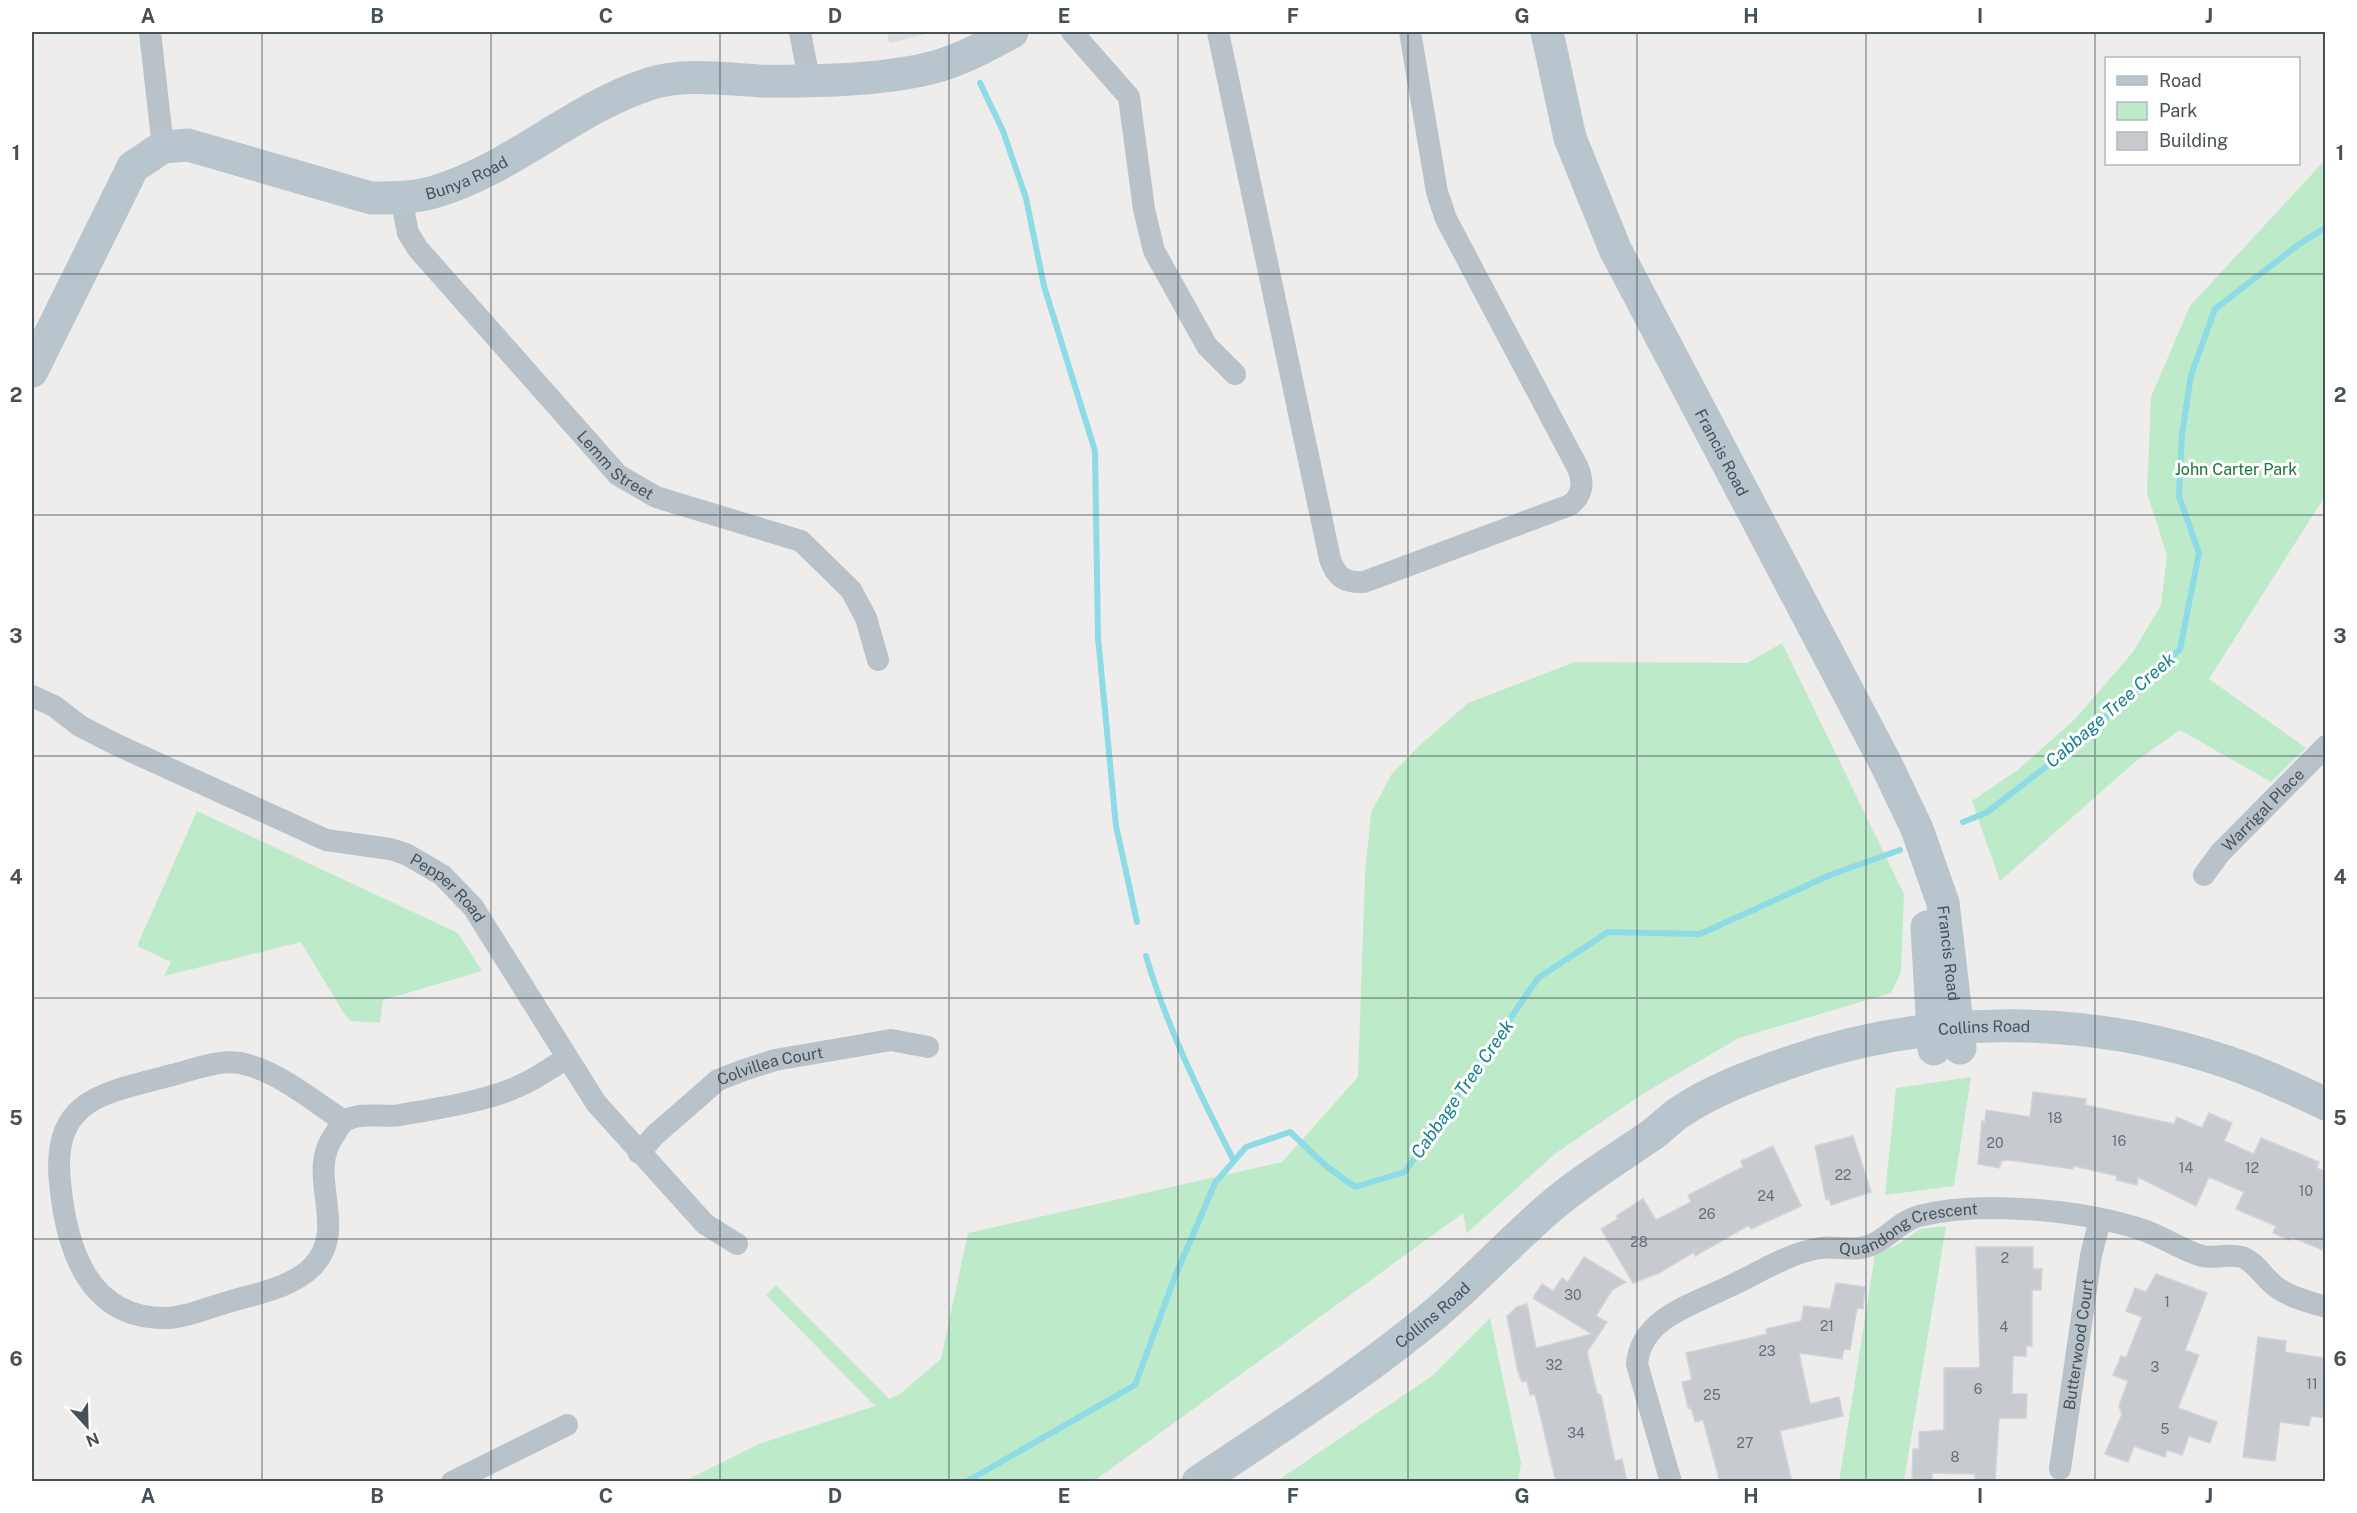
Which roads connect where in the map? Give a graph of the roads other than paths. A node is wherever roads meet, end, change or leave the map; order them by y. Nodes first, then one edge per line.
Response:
1 (150, 32) edge
2 (800, 32) edge
3 (1012, 32) edge
4 (1072, 32) edge
5 (1218, 32) edge
6 (1410, 32) edge
7 (1547, 32) edge
8 (808, 79) junction
9 (163, 147) junction
10 (401, 198) junction
11 (32, 371) edge
12 (1235, 374) dead end
13 (878, 660) dead end
14 (32, 696) edge
15 (2325, 746) edge
16 (2204, 875) dead end
17 (1946, 1038) junction
18 (928, 1047) dead end
19 (567, 1058) junction
20 (2325, 1104) edge
21 (344, 1121) junction
22 (2325, 1127) edge
23 (639, 1153) junction
24 (2100, 1220) junction
25 (737, 1244) dead end
26 (2325, 1307) edge
27 (567, 1425) dead end
28 (2060, 1469) dead end
29 (452, 1482) edge
30 (1198, 1482) edge
31 (1671, 1482) edge

1 - 9 street
2 - 8 street
3 - 8 street, Bunya Road
4 - 12 street
5 - 6 street
7 - 17 street, Francis Road
8 - 10 street, Bunya Road
9 - 10 street, Bunya Road
9 - 11 street
10 - 13 street, Lemm Street
14 - 19 street, Pepper Road
15 - 16 street, Warrigal Place
17 - 20 street, Collins Road
17 - 22 street, Collins Road
17 - 30 street, Collins Road
18 - 23 street, Colvillea Court
19 - 21 street
19 - 23 street, Pepper Road
21 - 21 street
23 - 25 street, Pepper Road
24 - 26 street, Quandong Crescent
24 - 28 street, Butterwood Court
24 - 31 street, Quandong Crescent
27 - 29 street

